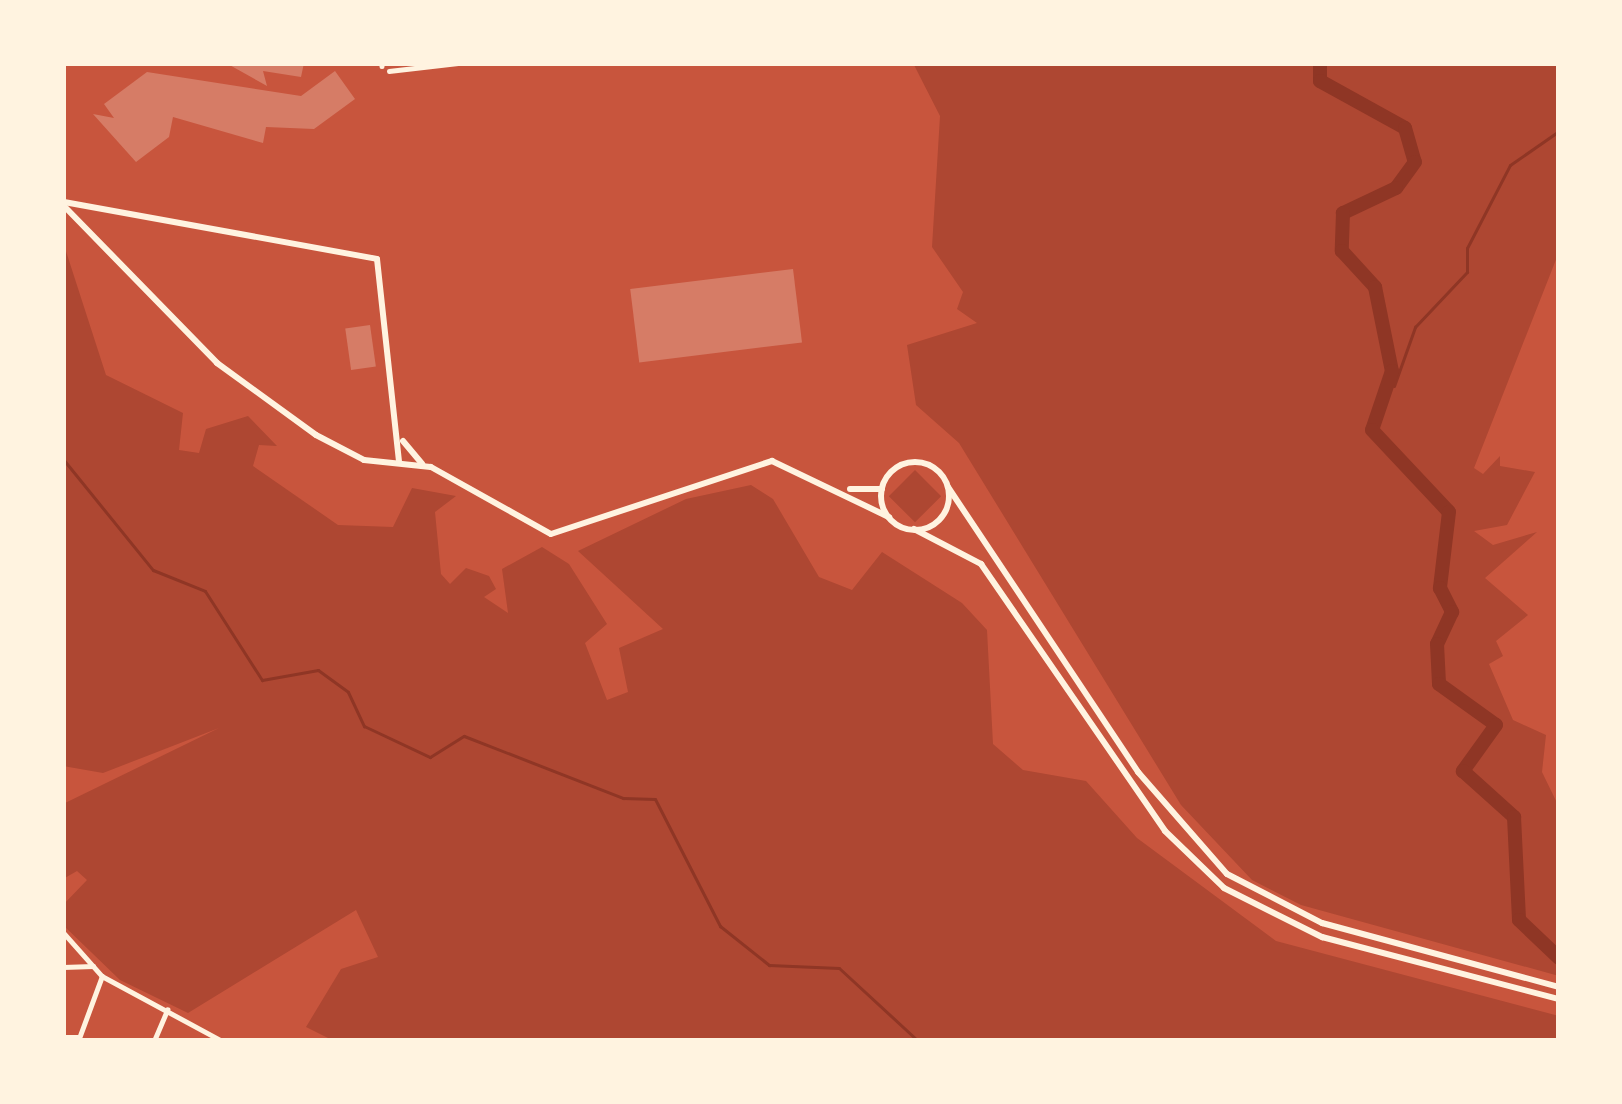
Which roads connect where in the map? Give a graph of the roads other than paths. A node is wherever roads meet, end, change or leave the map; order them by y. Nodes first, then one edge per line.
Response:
1 (458, 63) edge
2 (384, 67) edge
3 (63, 204) edge
4 (87, 207) junction
5 (82, 219) junction
6 (403, 441) junction
7 (399, 463) junction
8 (422, 464) junction
9 (1559, 482) edge
10 (842, 488) junction
11 (948, 488) junction
12 (882, 489) junction
13 (889, 517) junction
14 (914, 529) junction
15 (1559, 542) edge
16 (63, 932) edge
17 (93, 965) junction
18 (63, 967) edge
19 (102, 976) junction
20 (1559, 987) edge
21 (1559, 999) edge
22 (167, 1010) junction
23 (63, 1037) edge
24 (79, 1039) edge
25 (154, 1041) edge
26 (222, 1041) edge

1 - 2 street
3 - 4 main road
3 - 5 main road
4 - 5 main road
4 - 6 main road
5 - 7 main road
6 - 7 main road
6 - 8 main road
7 - 8 main road
8 - 10 main road
9 - 15 street
10 - 12 main road
10 - 13 main road
11 - 12 main road
11 - 14 main road
11 - 20 main road
12 - 13 main road
13 - 14 main road
14 - 21 main road
16 - 17 street
17 - 18 street
17 - 19 street
19 - 22 street
19 - 24 street
22 - 25 street
22 - 26 street
23 - 24 street

